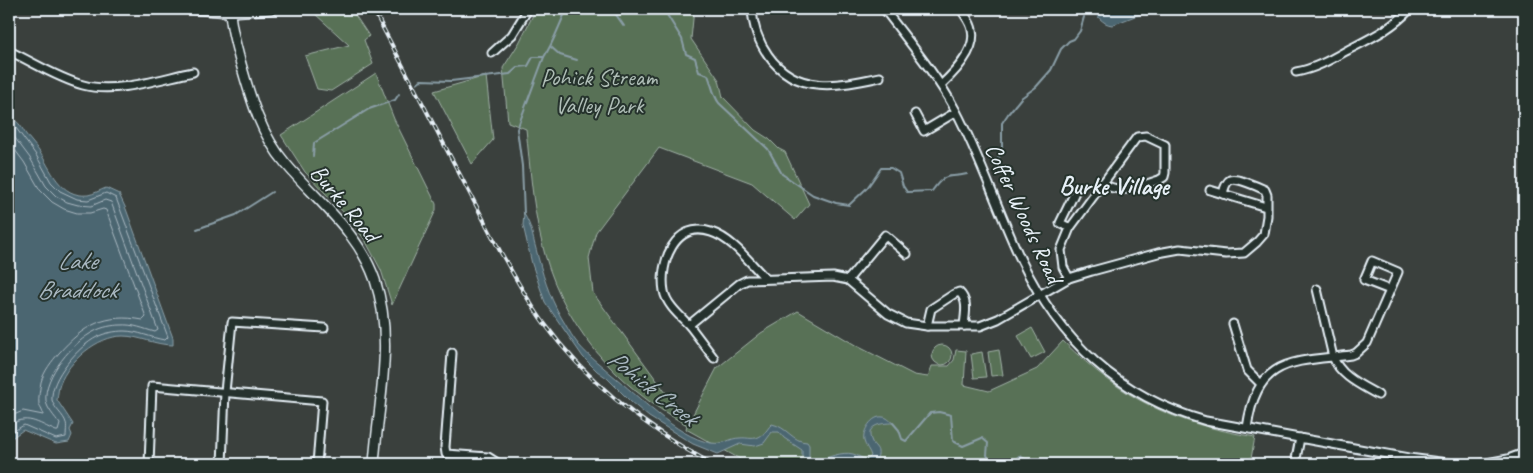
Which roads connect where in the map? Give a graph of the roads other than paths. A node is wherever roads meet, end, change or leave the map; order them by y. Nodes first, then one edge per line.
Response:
1 (192, 9) edge
2 (272, 9) edge
3 (528, 9) edge
4 (752, 9) edge
5 (884, 9) edge
6 (961, 9) edge
7 (1410, 9) edge
8 (230, 10) edge
9 (9, 51) edge
10 (492, 53) dead end
11 (193, 72) dead end
12 (1296, 72) dead end
13 (880, 77) dead end
14 (941, 84) junction
15 (956, 112) junction
16 (915, 114) dead end
17 (1102, 184) junction
18 (1076, 190) dead end
19 (1210, 190) dead end
20 (1223, 194) junction
21 (1266, 207) junction
22 (1070, 228) junction
23 (907, 254) dead end
24 (1069, 278) junction
25 (766, 279) junction
26 (848, 280) junction
27 (1317, 289) dead end
28 (1390, 290) junction
29 (1041, 296) junction
30 (1233, 324) dead end
31 (688, 325) junction
32 (928, 326) junction
33 (964, 326) junction
34 (324, 328) dead end
35 (452, 353) dead end
36 (714, 358) dead end
37 (1333, 358) junction
38 (1261, 384) junction
39 (225, 392) junction
40 (1378, 395) dead end
41 (1247, 428) junction
42 (1300, 438) junction
43 (1524, 453) edge
44 (1409, 461) edge
45 (149, 464) edge
46 (222, 464) edge
47 (318, 464) edge
48 (374, 464) edge
49 (499, 464) edge
50 (1295, 464) edge
51 (1455, 464) edge
52 (1481, 464) edge

1 - 8 main road
2 - 8 main road
3 - 10 street
4 - 13 street
5 - 14 street, Coffer Woods Road
6 - 14 street
7 - 12 street
8 - 48 main road, Burke Road
9 - 11 street
14 - 15 street, Coffer Woods Road
15 - 16 street
15 - 29 street, Coffer Woods Road
17 - 17 street
17 - 22 street
18 - 22 street
19 - 20 street
20 - 21 street
20 - 21 street
21 - 24 street
22 - 24 street
23 - 26 street
24 - 29 street
25 - 26 street
25 - 31 street
25 - 31 street
26 - 32 street
27 - 37 street
28 - 28 street
28 - 37 street
29 - 33 street
29 - 41 street, Coffer Woods Road
30 - 38 street
31 - 36 street
32 - 33 street
32 - 33 street
34 - 39 street
35 - 49 street
37 - 38 street
37 - 40 street
38 - 41 street
39 - 45 street
39 - 46 street
39 - 47 street
41 - 42 street, Coffer Woods Road
42 - 44 street, Coffer Woods Road
42 - 50 street
43 - 52 street
44 - 51 street, Coffer Woods Road

